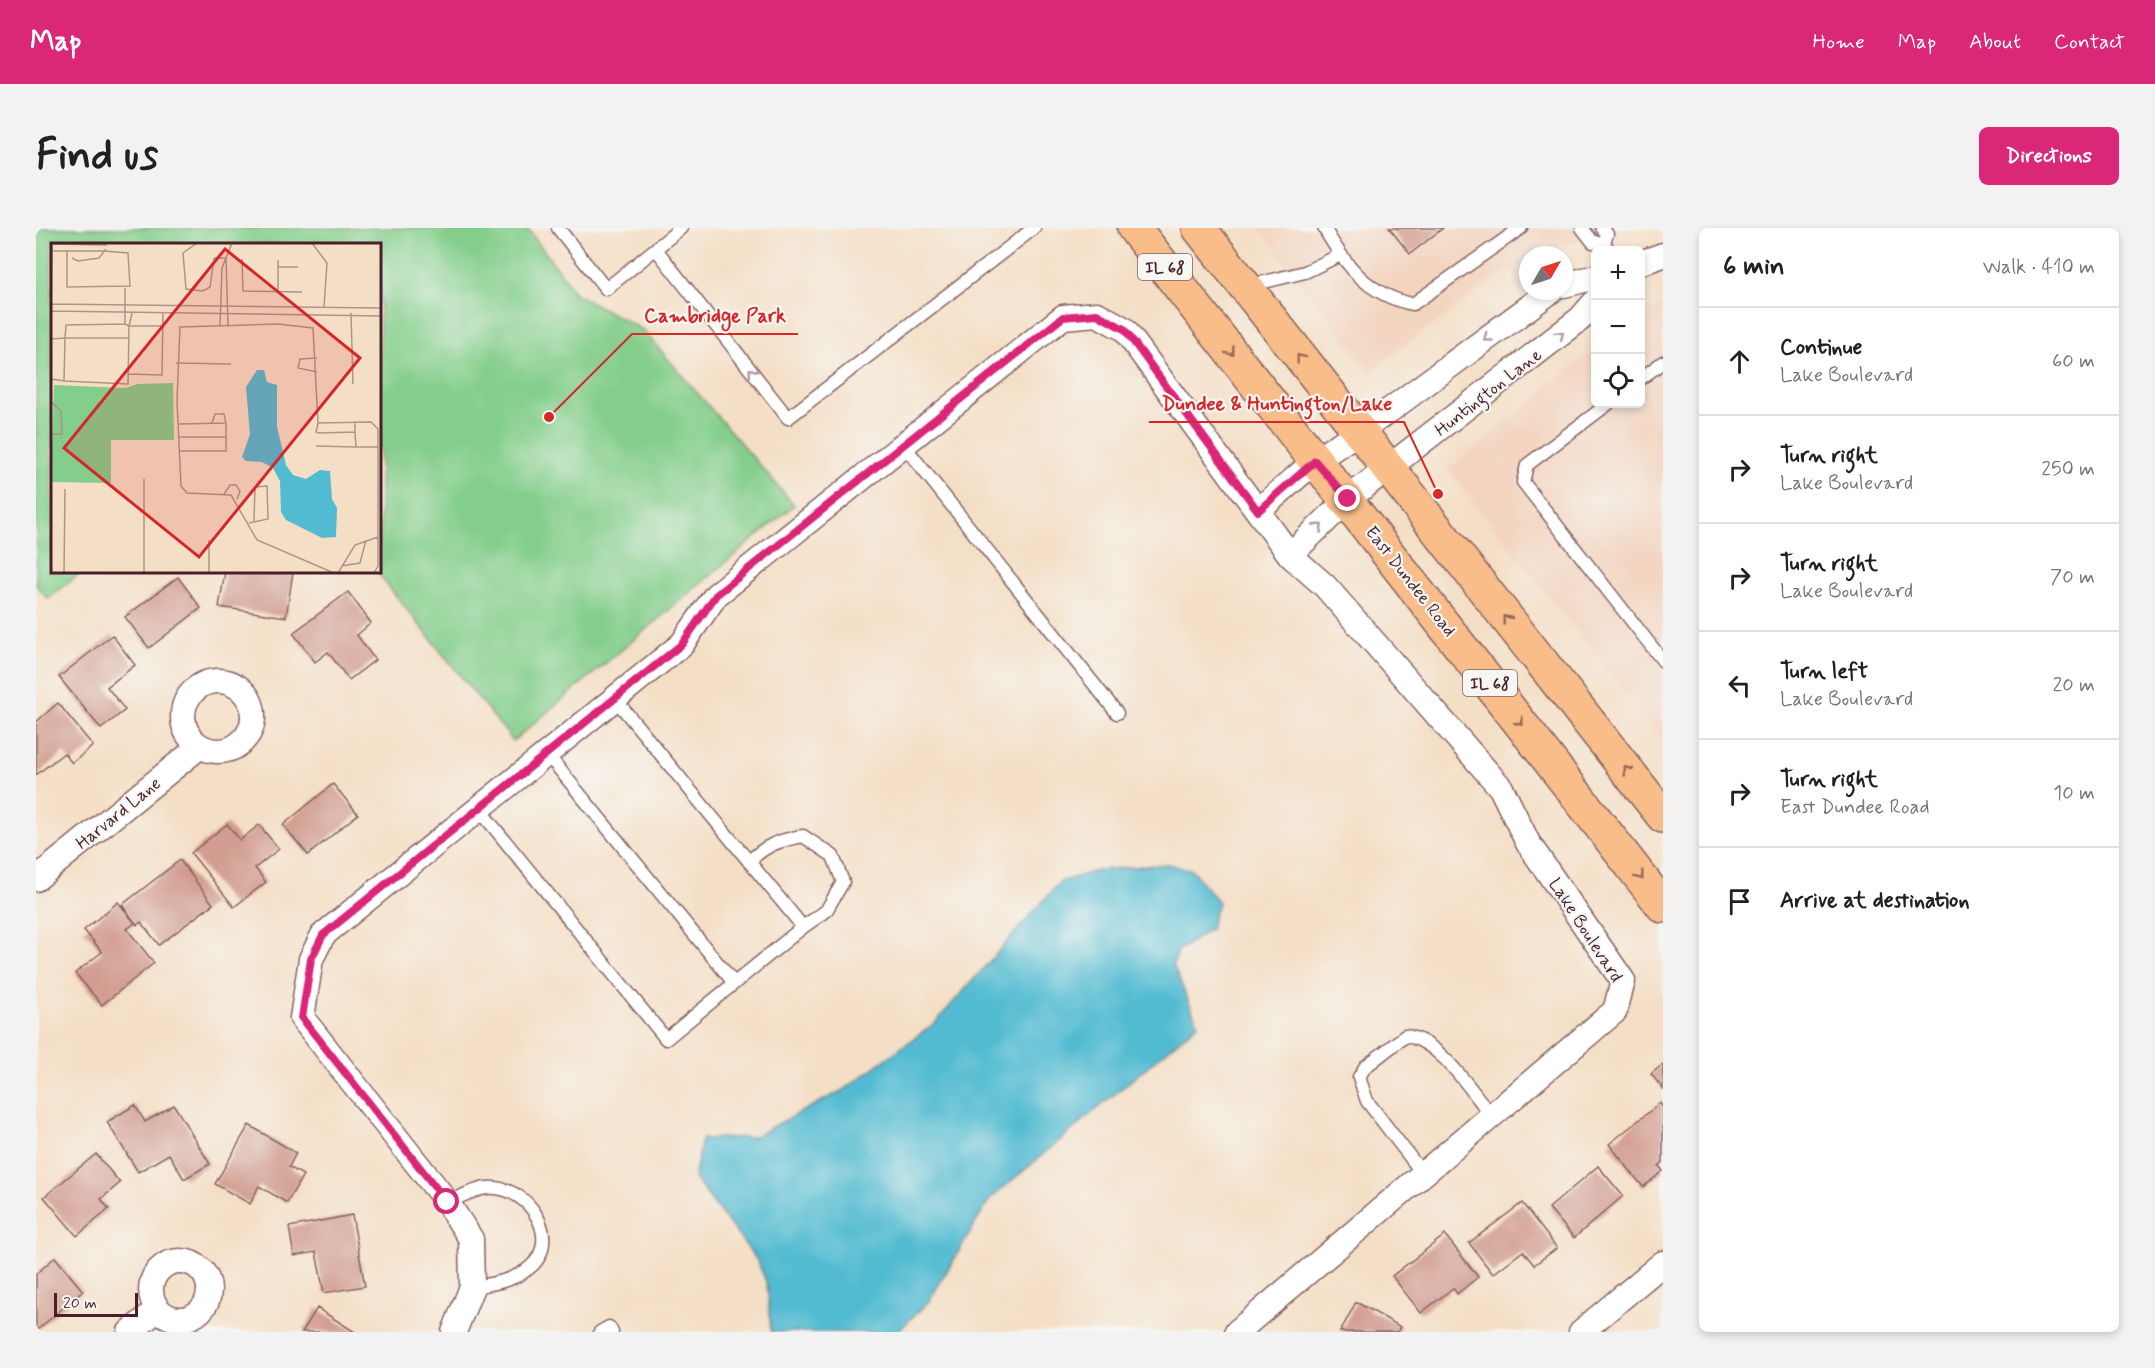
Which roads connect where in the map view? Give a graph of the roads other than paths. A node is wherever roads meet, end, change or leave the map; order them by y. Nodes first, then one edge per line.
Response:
1 (558, 228) edge
2 (681, 228) edge
3 (1032, 228) edge
4 (1134, 228) edge
5 (1199, 228) edge
6 (1324, 228) edge
7 (1521, 228) edge
8 (1582, 228) edge
9 (1602, 228) edge
10 (1603, 246) edge
11 (1606, 246) edge
12 (656, 249) junction
13 (1340, 255) junction
14 (1663, 255) edge
15 (1645, 262) edge
16 (1591, 278) edge
17 (1573, 283) edge
18 (1245, 286) junction
19 (1539, 300) edge
20 (1591, 307) edge
21 (1663, 362) edge
22 (1645, 376) edge
23 (1603, 408) edge
24 (1357, 431) junction
25 (902, 444) junction
26 (1315, 461) junction
27 (1388, 471) junction
28 (1348, 499) junction
29 (1258, 511) junction
30 (1290, 555) junction
31 (1663, 661) edge
32 (615, 699) junction
33 (1117, 712) dead end
34 (199, 747) dead end
35 (547, 754) junction
36 (479, 809) junction
37 (1663, 816) edge
38 (749, 862) junction
39 (36, 879) edge
40 (1663, 906) edge
41 (803, 927) junction
42 (734, 983) junction
43 (1492, 1116) junction
44 (1423, 1174) junction
45 (447, 1202) junction
46 (1663, 1263) edge
47 (472, 1287) junction
48 (158, 1309) dead end
49 (130, 1332) edge
50 (454, 1332) edge
51 (600, 1332) edge
52 (612, 1332) edge
53 (1237, 1332) edge
54 (1581, 1332) edge

1 - 12 lane
2 - 12 lane
3 -> 12 lane
4 -> 26 main road, East Dundee Road / IL 68
5 - 18 main road, IL 68
6 - 13 lane
7 - 13 lane
8 - 10 lane
9 - 11 lane
13 - 18 lane
14 - 15 street
16 - 17 street
24 -> 18 main road, IL 68
19 -> 24 street
27 -> 20 street, Huntington Lane
21 - 22 lane
23 - 31 lane
24 - 26 street
24 - 27 main road, IL 68
25 - 29 street, Lake Boulevard
25 - 32 street, Lake Boulevard
25 - 33 lane
26 - 28 main road, East Dundee Road / IL 68
26 - 29 street
27 - 28 street, Huntington Lane
37 -> 27 main road, IL 68
30 -> 28 street
28 -> 40 main road, East Dundee Road / IL 68
29 - 30 street, Lake Boulevard
30 - 43 street, Lake Boulevard
32 - 35 street, Lake Boulevard
32 - 38 lane
34 - 39 street, Harvard Lane
35 - 36 street, Lake Boulevard
35 - 42 lane
36 - 42 lane
36 - 45 street, Lake Boulevard
38 - 41 lane
38 - 41 lane
41 - 42 lane
43 - 44 street, Lake Boulevard
43 - 44 lane
44 - 53 street, Lake Boulevard
45 - 47 street, Lake Boulevard
45 - 47 lane
46 - 54 street
47 - 50 street, Lake Boulevard
48 - 49 street
51 - 52 lane

